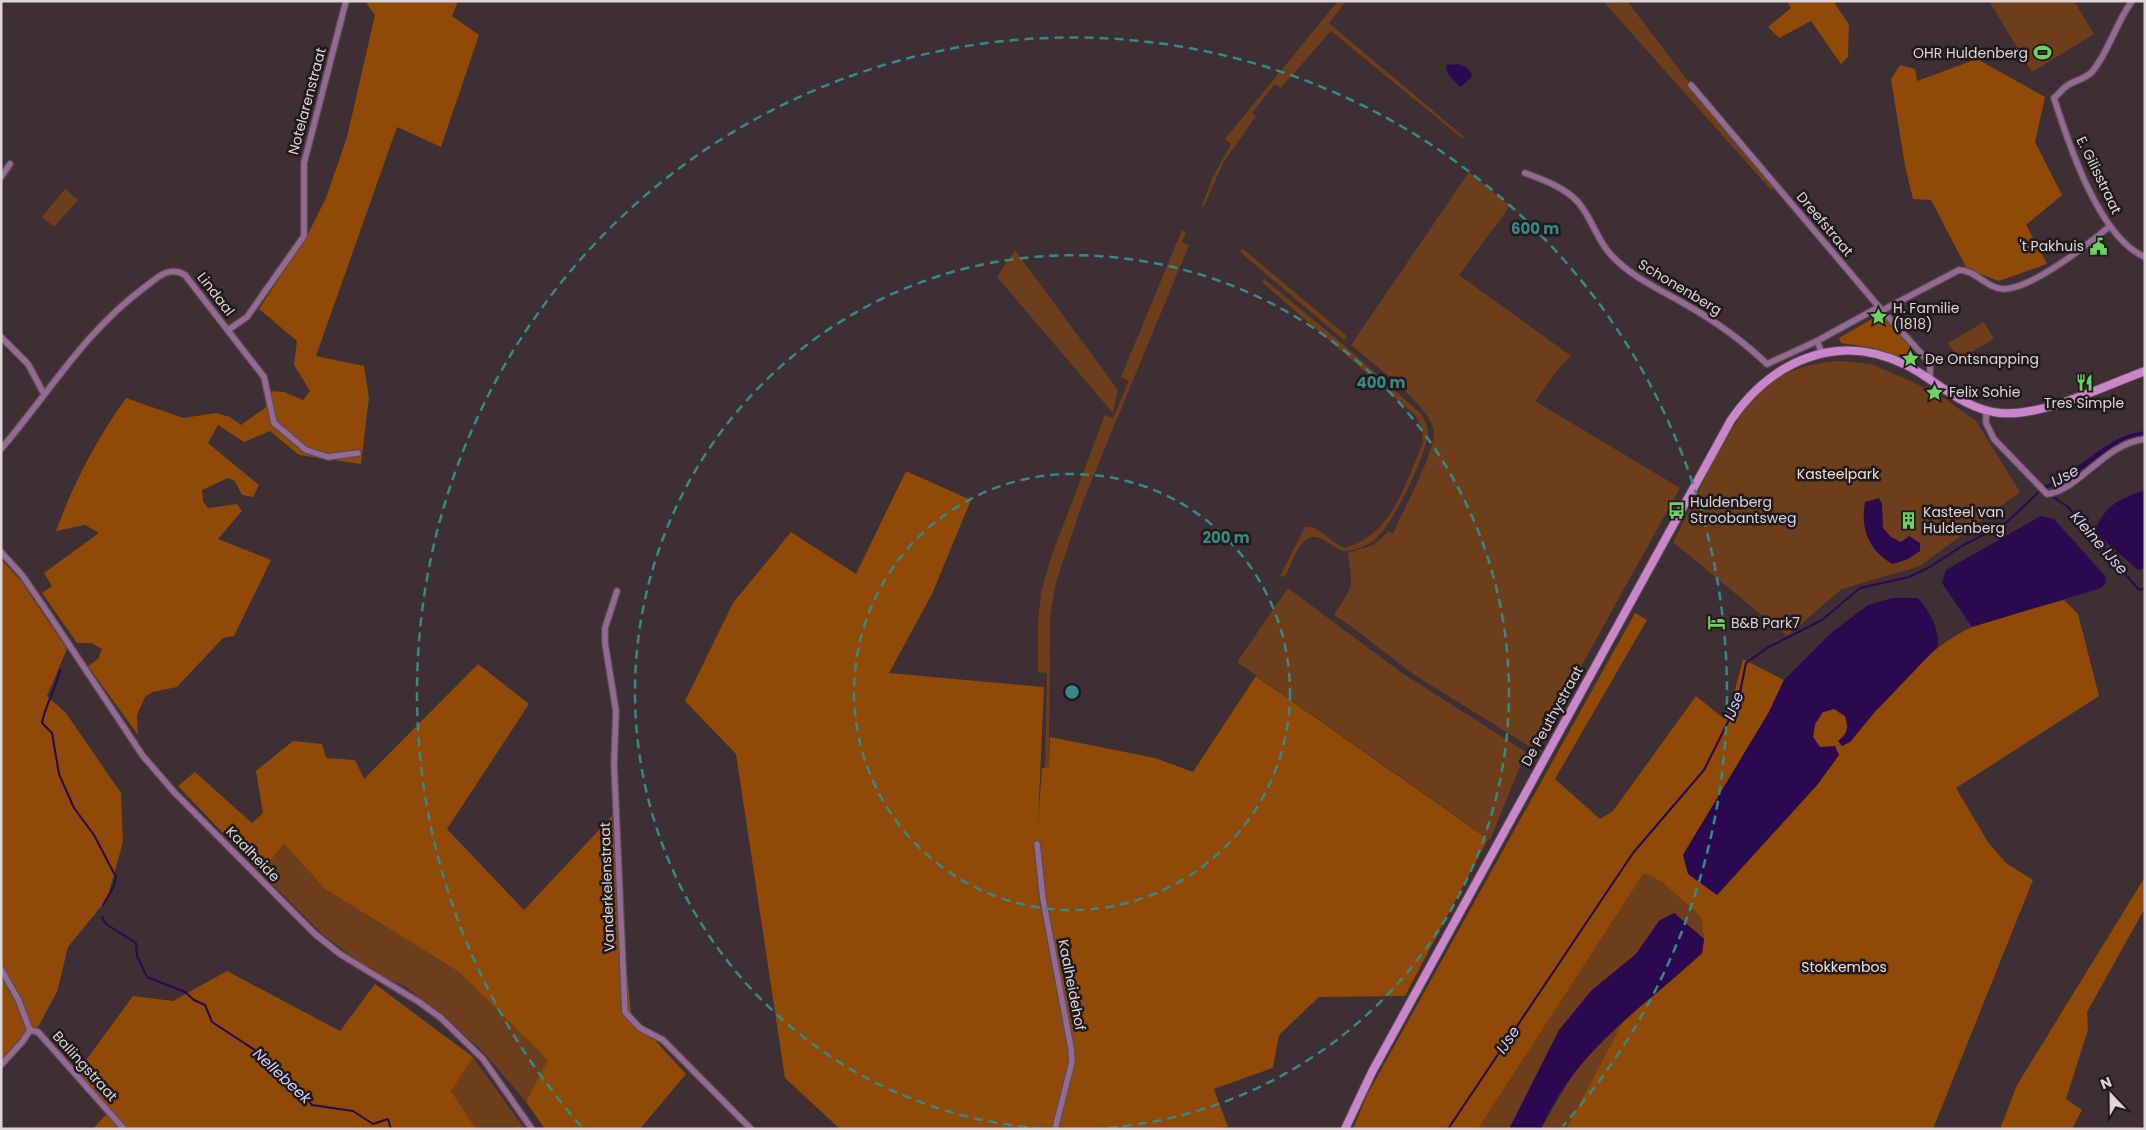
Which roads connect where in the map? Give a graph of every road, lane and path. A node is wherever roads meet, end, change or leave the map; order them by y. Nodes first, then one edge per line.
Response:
1 (346, 1) edge
2 (2132, 1) edge
3 (1690, 85) dead end
4 (10, 164) dead end
5 (1525, 173) dead end
6 (1, 177) edge
7 (2110, 226) junction
8 (2145, 257) edge
9 (1881, 308) junction
10 (228, 330) junction
11 (1, 337) edge
12 (1817, 341) junction
13 (1822, 353) junction
14 (2145, 371) edge
15 (1930, 381) junction
16 (44, 394) junction
17 (1986, 410) junction
18 (2145, 439) edge
19 (1, 449) edge
20 (358, 454) dead end
21 (1, 552) edge
22 (616, 591) dead end
23 (1037, 844) dead end
24 (1, 969) edge
25 (30, 1030) junction
26 (1, 1065) edge
27 (124, 1129) edge
28 (532, 1129) edge
29 (751, 1129) edge
30 (1055, 1129) edge
31 (1345, 1129) edge

1 - 10 street, Notelarenstraat
2 - 7 street, E. Gilisstraat
3 - 9 street, Dreefstraat
4 - 6 street
5 - 12 street, Schonenberg
7 - 8 street, E. Gilisstraat
7 - 9 street
9 - 12 street
9 - 15 street, Dreefstraat
10 - 16 street, Lindaal
10 - 20 street, Lindaal
11 - 16 street
12 - 13 street
13 - 15 main road, De Peuthystraat
13 - 31 main road, De Peuthystraat
14 - 17 main road, De Peuthystraat
15 - 17 main road, De Peuthystraat
16 - 19 street, Lindaal
17 - 18 street
21 - 28 street, Kaalheide
22 - 29 street, Vanderkelenstraat
23 - 30 street, Kaalheidehof
24 - 25 street
25 - 26 street
25 - 27 street, Ballingstraat

